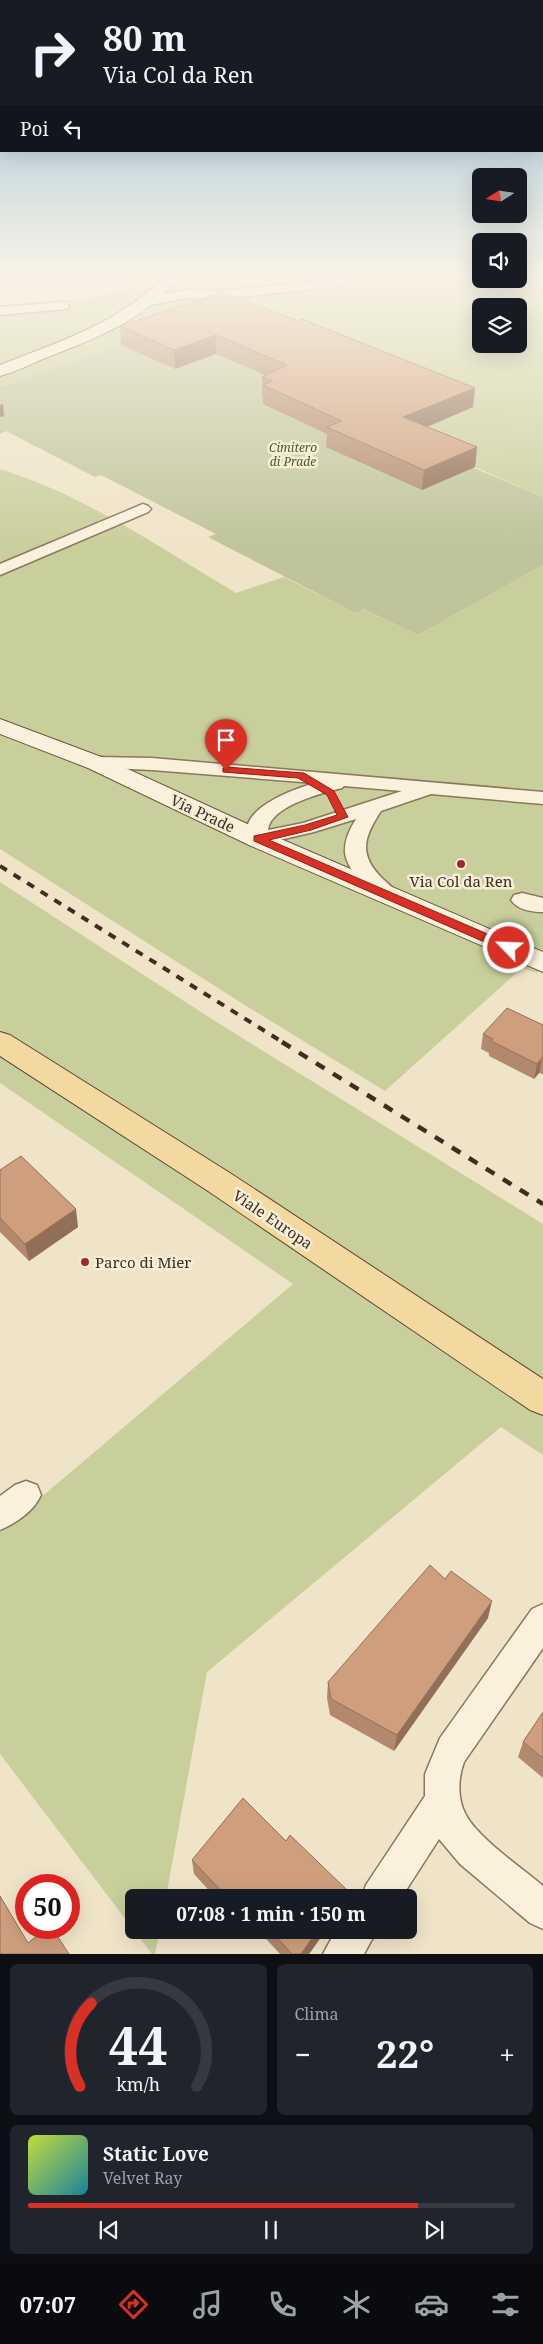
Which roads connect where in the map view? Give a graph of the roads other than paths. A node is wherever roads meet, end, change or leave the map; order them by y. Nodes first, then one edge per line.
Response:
1 (144, 510) dead end
2 (0, 570) edge
3 (0, 726) edge
4 (96, 763) junction
5 (300, 776) junction
6 (355, 780) junction
7 (321, 787) junction
8 (431, 789) junction
9 (543, 798) edge
10 (374, 807) junction
11 (342, 817) junction
12 (258, 839) junction
13 (388, 895) junction
14 (522, 900) dead end
15 (543, 905) edge
16 (543, 963) edge
17 (0, 1042) edge
18 (543, 1399) edge
19 (26, 1495) dead end
20 (0, 1515) edge
21 (543, 1620) edge
22 (443, 1801) junction
23 (385, 1889) edge
24 (543, 1910) edge
25 (352, 1939) edge
26 (342, 1954) edge

1 - 2 street
3 - 4 main road, Via Prade
4 - 5 street
4 - 12 main road, Via Prade
5 - 6 street
5 - 7 street
6 - 7 street
6 - 8 street
7 - 11 street
7 - 12 street
8 - 9 street
8 - 10 street
10 - 11 street
10 - 13 street
11 - 12 street
12 - 13 main road, Via Prade
13 - 16 main road, Via Prade
14 - 15 street
17 - 18 main road, Viale Europa
19 - 20 street
21 - 22 street
22 - 23 street
22 - 24 street
25 - 26 street

